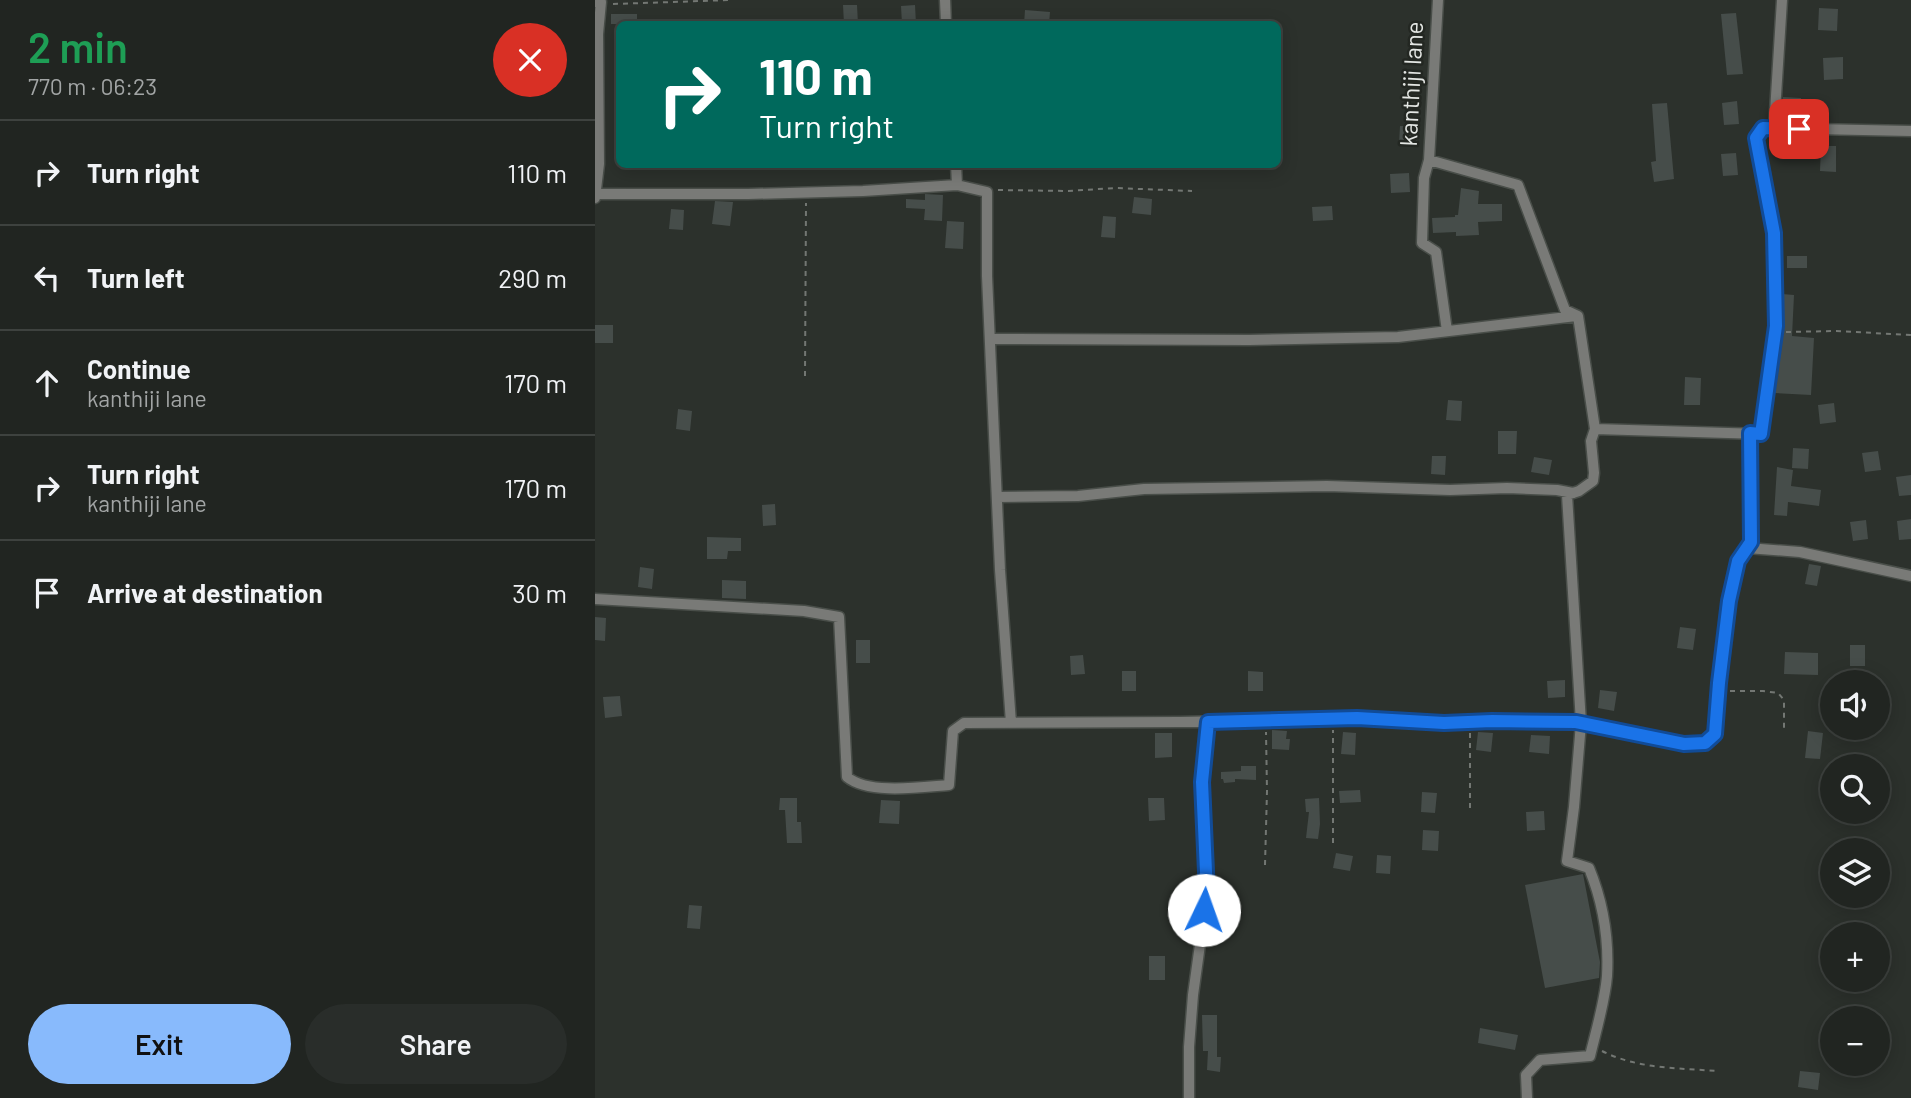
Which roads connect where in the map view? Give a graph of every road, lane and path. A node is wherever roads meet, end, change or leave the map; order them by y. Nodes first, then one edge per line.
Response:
1 (731, 0) edge
2 (945, 0) edge
3 (1439, 0) edge
4 (1782, 0) edge
5 (640, 1) edge
6 (598, 3) edge
7 (946, 21) edge
8 (1775, 128) junction
9 (1911, 131) edge
10 (1429, 160) junction
11 (956, 168) edge
12 (957, 185) junction
13 (1192, 191) dead end
14 (806, 192) junction
15 (987, 192) junction
16 (596, 196) edge
17 (1578, 316) junction
18 (1447, 331) junction
19 (1775, 332) junction
20 (1911, 335) edge
21 (990, 339) junction
22 (806, 376) dead end
23 (1595, 429) junction
24 (1750, 433) junction
25 (1574, 493) junction
26 (997, 497) junction
27 (1747, 548) junction
28 (1911, 576) edge
29 (595, 599) edge
30 (1718, 691) junction
31 (1333, 719) junction
32 (1266, 721) junction
33 (1208, 722) junction
34 (1470, 722) junction
35 (1011, 723) junction
36 (1581, 723) junction
37 (1784, 731) dead end
38 (1471, 810) dead end
39 (1333, 843) dead end
40 (1265, 865) dead end
41 (1592, 1045) junction
42 (1717, 1071) dead end
43 (1189, 1098) edge
44 (1527, 1098) edge

1 - 5 path
2 - 7 street
3 - 10 street, kanthiji lane
4 - 8 street
5 - 6 path
6 - 16 street
8 - 9 street
8 - 19 street
10 - 17 street, kanthiji lane
10 - 18 street
11 - 12 street
12 - 14 street
12 - 15 street
13 - 15 path
14 - 16 street
14 - 22 path
15 - 21 street
17 - 18 street
17 - 23 street
18 - 21 street
19 - 20 path
19 - 24 street
21 - 26 street
23 - 24 street
23 - 25 street
24 - 27 street
25 - 26 street
25 - 36 street
26 - 35 street
27 - 28 street
27 - 30 street
29 - 35 street
30 - 36 street
30 - 37 path
31 - 32 street
31 - 34 street
31 - 39 path
32 - 33 street
32 - 40 path
33 - 35 street
33 - 43 street
34 - 36 street
34 - 38 path
36 - 41 street
41 - 42 path
41 - 44 street

